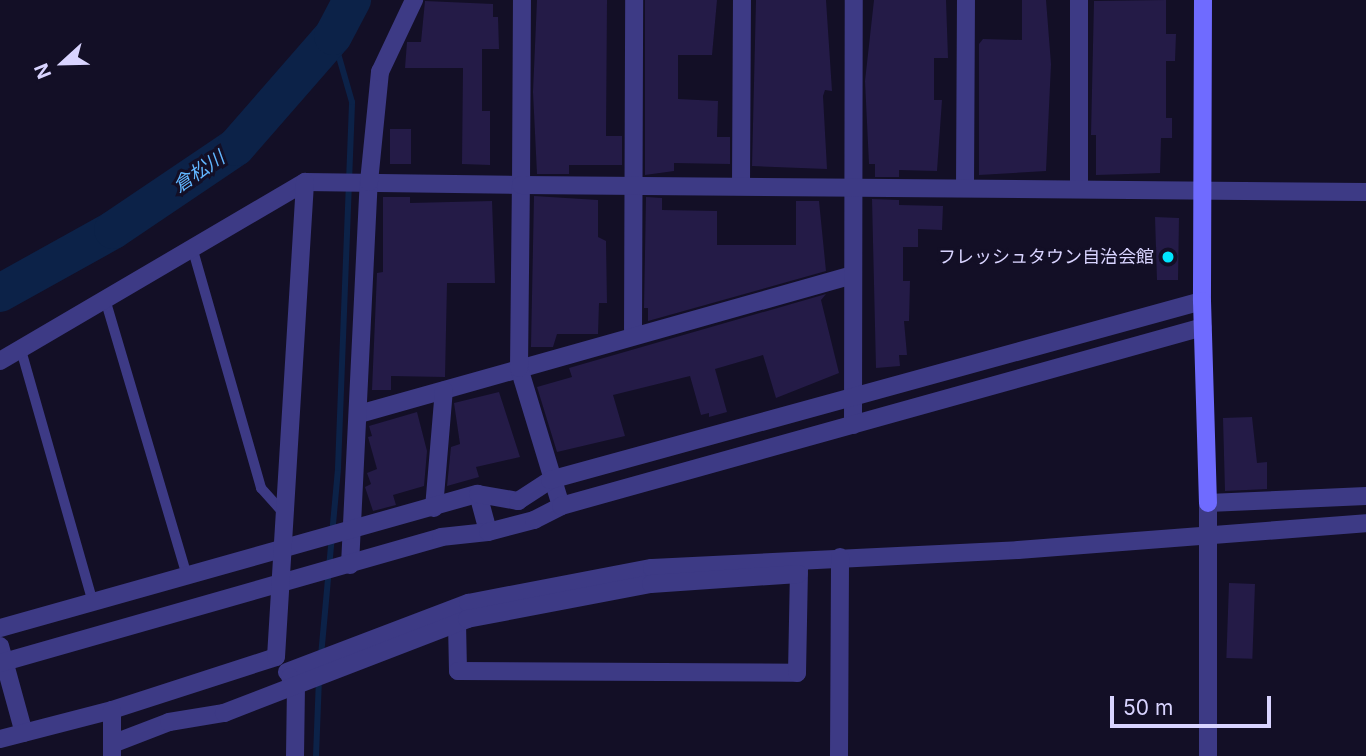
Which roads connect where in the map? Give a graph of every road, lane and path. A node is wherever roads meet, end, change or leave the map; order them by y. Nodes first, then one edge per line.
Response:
1 (414, 0) edge
2 (522, 0) edge
3 (634, 0) edge
4 (742, 0) edge
5 (854, 0) edge
6 (966, 0) edge
7 (1079, 0) edge
8 (1203, 0) edge
9 (305, 182) junction
10 (369, 182) junction
11 (521, 185) junction
12 (633, 186) junction
13 (741, 186) junction
14 (853, 187) junction
15 (965, 187) junction
16 (1079, 188) junction
17 (1203, 189) junction
18 (1366, 192) edge
19 (192, 247) junction
20 (853, 275) junction
21 (105, 299) junction
22 (1202, 301) junction
23 (1203, 327) junction
24 (633, 335) junction
25 (21, 350) junction
26 (0, 361) edge
27 (519, 368) junction
28 (444, 390) junction
29 (853, 395) junction
30 (359, 414) junction
31 (853, 425) junction
32 (550, 481) junction
33 (478, 494) junction
34 (1366, 496) edge
35 (1208, 503) junction
36 (561, 506) junction
37 (434, 508) junction
38 (282, 512) junction
39 (1366, 523) edge
40 (350, 531) junction
41 (488, 532) junction
42 (1210, 534) junction
43 (281, 551) junction
44 (840, 557) junction
45 (350, 565) junction
46 (799, 567) junction
47 (187, 576) junction
48 (279, 586) junction
49 (93, 602) junction
50 (457, 623) junction
51 (0, 628) edge
52 (1, 657) edge
53 (286, 671) junction
54 (112, 710) junction
55 (24, 733) junction
56 (0, 739) edge
57 (112, 750) edge
58 (295, 756) edge
59 (839, 756) edge
60 (1208, 756) edge

1 - 10 street
2 - 11 street
3 - 12 street
4 - 13 street
5 - 14 street
6 - 15 street
7 - 16 street
8 - 17 street
9 - 10 street
9 - 19 street
9 - 38 street
10 - 11 street
10 - 30 street
11 - 12 street
11 - 27 street
12 - 13 street
12 - 24 street
13 - 14 street
14 - 15 street
14 - 20 street
15 - 16 street
16 - 17 street
17 - 18 street
17 - 22 street
19 - 21 street
19 - 38 lane
20 - 24 street
20 - 29 street
21 - 25 street
21 - 47 lane
22 - 23 street
22 - 29 street
23 - 31 street
23 - 35 street
24 - 27 street
25 - 26 street
25 - 49 lane
27 - 28 street
27 - 32 street
28 - 30 street
28 - 37 street
29 - 31 street
29 - 32 street
30 - 40 street
31 - 36 street
32 - 33 street
32 - 36 street
33 - 37 street
33 - 41 street
34 - 35 street
35 - 42 street
36 - 41 street
37 - 40 street
38 - 43 street
39 - 42 street
40 - 43 street
40 - 45 street
41 - 45 street
42 - 44 street
42 - 60 street
43 - 47 street
43 - 48 street
44 - 46 street
44 - 59 street
45 - 48 street
46 - 50 street
46 - 50 street
46 - 53 street
47 - 49 street
48 - 52 street
48 - 53 street
49 - 51 street
50 - 53 street
52 - 55 street
53 - 54 street
53 - 57 street
53 - 58 street
54 - 55 street
54 - 57 street
55 - 56 street

